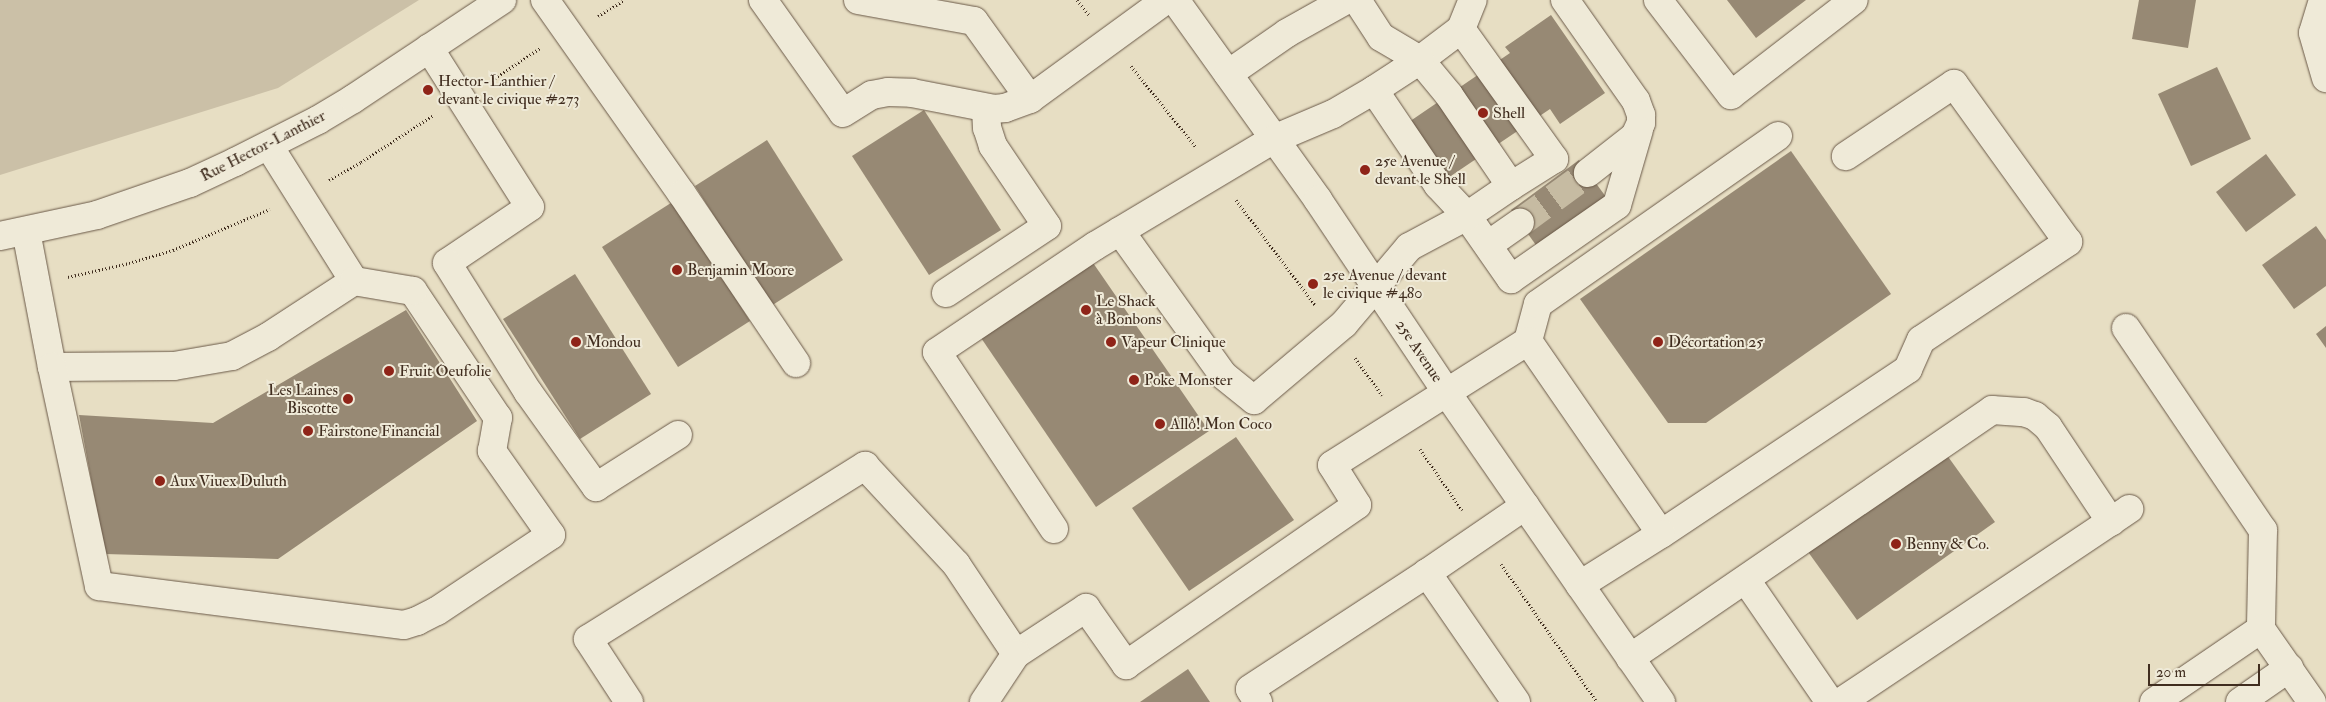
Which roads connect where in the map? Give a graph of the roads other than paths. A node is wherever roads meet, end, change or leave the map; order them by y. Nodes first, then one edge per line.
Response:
1 (502, 0) edge
2 (545, 0) edge
3 (763, 0) edge
4 (858, 0) edge
5 (1166, 0) edge
6 (1175, 0) edge
7 (1346, 0) edge
8 (1356, 0) edge
9 (1473, 0) edge
10 (1565, 0) edge
11 (1658, 0) edge
12 (1854, 0) edge
13 (2323, 0) edge
14 (1461, 28) junction
15 (429, 48) junction
16 (1420, 60) junction
17 (1228, 74) junction
18 (2326, 78) edge
19 (1374, 90) junction
20 (1030, 99) junction
21 (986, 108) junction
22 (1639, 130) junction
23 (1778, 136) dead end
24 (1274, 139) junction
25 (269, 146) junction
26 (1846, 156) dead end
27 (1588, 173) tunnel mouth
28 (1510, 186) junction
29 (1467, 216) junction
30 (1520, 223) tunnel mouth
31 (1120, 231) junction
32 (13, 234) edge
33 (1488, 245) junction
34 (354, 281) junction
35 (1376, 287) junction
36 (946, 293) dead end
37 (2126, 328) dead end
38 (1528, 341) junction
39 (796, 363) dead end
40 (52, 367) junction
41 (1447, 393) junction
42 (678, 435) dead end
43 (1525, 506) junction
44 (1054, 529) dead end
45 (1661, 534) junction
46 (1427, 573) junction
47 (1746, 580) junction
48 (1580, 585) junction
49 (2261, 629) junction
50 (1016, 654) junction
51 (1630, 658) junction
52 (2289, 668) junction
53 (629, 702) edge
54 (984, 702) edge
55 (1258, 702) edge
56 (1516, 702) edge
57 (1661, 702) edge
58 (1830, 702) edge
59 (1841, 702) edge
60 (2154, 702) edge
61 (2240, 702) edge
62 (2312, 702) edge

1 - 15 street, Rue Hector-Lanthier
2 - 39 street
3 - 21 street
4 - 20 street
5 - 20 street
6 - 17 street, 25e Avenue
7 - 17 street
8 - 16 street
9 - 14 street
10 - 22 street
11 - 12 street
13 - 18 street
14 - 16 street
14 - 28 street
15 - 25 street, Rue Hector-Lanthier
15 - 42 street
16 - 19 street
16 - 28 street
17 - 24 street, 25e Avenue
19 - 24 street
19 - 29 street
20 - 21 street
21 - 36 street
22 - 27 street
22 - 33 street
23 - 38 street
24 - 31 street
24 - 35 street, 25e Avenue
25 - 32 street, Rue Hector-Lanthier
25 - 34 street
26 - 45 street
28 - 29 street
29 - 33 street
29 - 35 street
30 - 33 street
31 - 35 street
31 - 44 street
32 - 40 street
34 - 40 street
34 - 40 street
35 - 41 street, 25e Avenue
37 - 49 street
38 - 41 street
38 - 45 street
41 - 43 street, 25e Avenue
41 - 50 street
43 - 46 street
43 - 48 street, 25e Avenue
45 - 48 street
46 - 55 street
46 - 56 street
47 - 51 street
47 - 58 street
47 - 59 street
48 - 51 street, 25e Avenue
49 - 52 street
49 - 60 street
50 - 53 street
50 - 54 street
51 - 57 street, 25e Avenue
52 - 61 street
52 - 62 street

